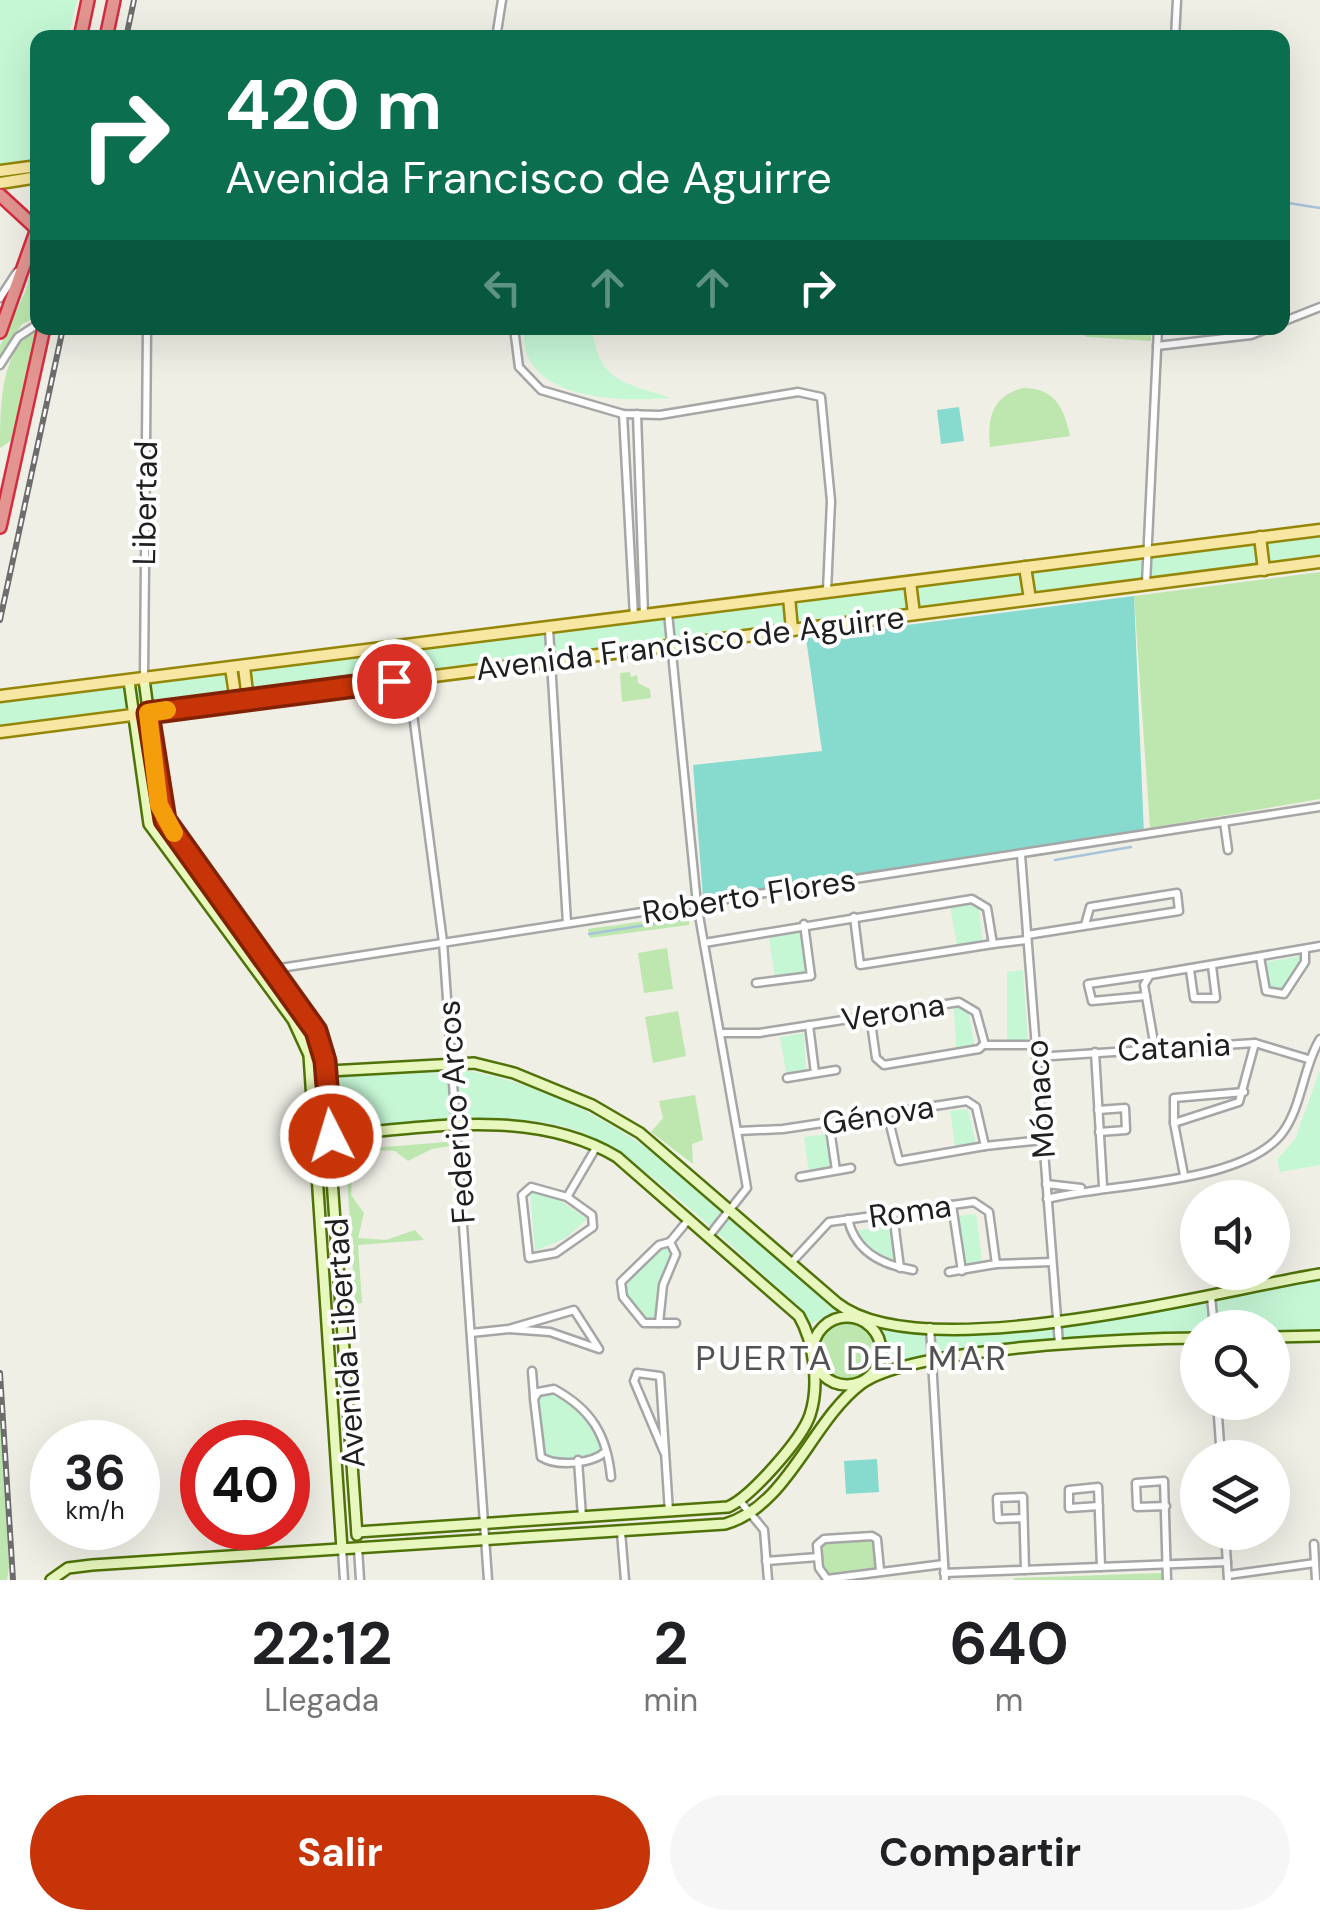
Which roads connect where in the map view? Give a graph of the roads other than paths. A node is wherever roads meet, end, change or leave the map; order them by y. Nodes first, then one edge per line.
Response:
1 (88, 0) edge
2 (114, 0) edge
3 (502, 0) edge
4 (1177, 0) edge
5 (82, 30) edge
6 (108, 30) edge
7 (497, 30) edge
8 (1175, 30) edge
9 (30, 167) edge
10 (0, 171) edge
11 (30, 178) edge
12 (0, 183) edge
13 (0, 195) edge
14 (30, 221) edge
15 (30, 252) edge
16 (30, 253) edge
17 (0, 298) edge
18 (1320, 306) edge
19 (1290, 319) edge
20 (30, 329) edge
21 (0, 332) edge
22 (42, 335) edge
23 (147, 335) edge
24 (515, 335) edge
25 (1158, 335) edge
26 (1243, 335) edge
27 (1157, 346) junction
28 (0, 365) edge
29 (623, 414) junction
30 (636, 414) junction
31 (0, 526) edge
32 (1320, 530) edge
33 (1260, 538) junction
34 (1144, 552) junction
35 (1320, 562) edge
36 (1026, 567) junction
37 (1264, 570) junction
38 (910, 582) junction
39 (1146, 584) junction
40 (826, 593) junction
41 (789, 597) junction
42 (1030, 599) junction
43 (668, 613) junction
44 (914, 614) junction
45 (639, 616) junction
46 (549, 629) junction
47 (792, 630) junction
48 (674, 645) junction
49 (404, 646) junction
50 (553, 660) junction
51 (244, 667) junction
52 (231, 668) junction
53 (144, 679) junction
54 (410, 679) junction
55 (129, 680) junction
56 (0, 696) edge
57 (242, 700) junction
58 (148, 713) junction
59 (132, 715) junction
60 (0, 732) edge
61 (1320, 807) edge
62 (1224, 822) junction
63 (1228, 850) dead end
64 (1021, 854) junction
65 (697, 904) junction
66 (854, 917) junction
67 (567, 923) junction
68 (804, 924) junction
69 (1085, 925) junction
70 (1027, 938) junction
71 (443, 942) junction
72 (704, 944) junction
73 (993, 944) junction
74 (1320, 946) edge
75 (1304, 948) junction
76 (1260, 957) junction
77 (1212, 966) junction
78 (274, 969) junction
79 (1190, 970) junction
80 (1150, 975) junction
81 (756, 983) dead end
82 (1146, 996) junction
83 (870, 1015) junction
84 (808, 1025) junction
85 (721, 1034) junction
86 (1320, 1039) edge
87 (1255, 1043) junction
88 (984, 1044) junction
89 (1036, 1045) junction
90 (1155, 1048) junction
91 (1095, 1052) junction
92 (1036, 1056) junction
93 (1308, 1059) junction
94 (454, 1063) junction
95 (326, 1070) junction
96 (836, 1070) dead end
97 (311, 1072) junction
98 (815, 1073) junction
99 (787, 1078) dead end
100 (1244, 1092) junction
101 (1098, 1110) junction
102 (886, 1113) junction
103 (829, 1122) junction
104 (1174, 1124) junction
105 (457, 1128) junction
106 (738, 1131) junction
107 (1100, 1132) junction
108 (331, 1136) junction
109 (316, 1137) junction
110 (1043, 1140) junction
111 (598, 1145) junction
112 (985, 1146) junction
113 (851, 1168) dead end
114 (836, 1170) junction
115 (1184, 1175) junction
116 (800, 1177) dead end
117 (1046, 1184) junction
118 (1102, 1186) junction
119 (1087, 1189) junction
120 (566, 1198) junction
121 (1048, 1199) junction
122 (952, 1205) junction
123 (732, 1208) junction
124 (893, 1213) junction
125 (689, 1219) junction
126 (848, 1219) junction
127 (710, 1236) junction
128 (670, 1242) junction
129 (792, 1262) junction
130 (1052, 1262) junction
131 (996, 1264) junction
132 (900, 1268) junction
133 (913, 1270) dead end
134 (962, 1271) junction
135 (950, 1272) dead end
136 (1320, 1274) edge
137 (1211, 1296) junction
138 (1212, 1310) edge
139 (860, 1319) junction
140 (1057, 1321) junction
141 (659, 1323) junction
142 (676, 1323) dead end
143 (930, 1326) junction
144 (509, 1329) junction
145 (471, 1334) junction
146 (1320, 1336) edge
147 (1290, 1337) edge
148 (1180, 1339) edge
149 (1059, 1344) junction
150 (813, 1357) junction
151 (933, 1362) junction
152 (532, 1371) dead end
153 (864, 1382) junction
154 (534, 1398) junction
155 (606, 1450) junction
156 (664, 1452) junction
157 (578, 1460) junction
158 (611, 1477) dead end
159 (740, 1502) junction
160 (1098, 1506) junction
161 (1166, 1506) junction
162 (752, 1512) junction
163 (669, 1513) junction
164 (582, 1518) junction
165 (1023, 1518) junction
166 (484, 1524) junction
167 (426, 1528) junction
168 (357, 1532) junction
169 (621, 1532) junction
170 (486, 1540) junction
171 (1314, 1544) dead end
172 (382, 1546) junction
173 (342, 1548) junction
174 (358, 1548) junction
175 (1226, 1550) edge
176 (818, 1557) junction
177 (766, 1560) junction
178 (1227, 1562) junction
179 (1315, 1563) junction
180 (1166, 1564) junction
181 (1288, 1566) junction
182 (1101, 1567) junction
183 (880, 1570) junction
184 (1025, 1570) junction
185 (997, 1571) junction
186 (944, 1572) edge
187 (1228, 1577) edge
188 (52, 1580) edge
189 (344, 1580) edge
190 (360, 1580) edge
191 (488, 1580) edge
192 (624, 1580) edge
193 (766, 1580) edge
194 (1001, 1580) edge
195 (1166, 1580) edge
196 (1289, 1580) edge
197 (1316, 1580) edge

1 - 5 highway
2 - 6 highway
3 - 7 street
4 - 8 street
9 - 10 main road
11 - 12 main road
13 - 14 highway
15 - 17 street
16 - 21 highway
18 - 19 street
20 - 28 street
22 - 31 highway
23 - 53 street, Libertad
24 - 29 street
25 - 27 street
26 - 27 street
27 - 34 street
29 - 30 street
29 - 45 street
30 - 40 street
30 - 45 street
32 - 33 main road, Avenida Francisco de Aguirre
33 - 34 main road, Avenida Francisco de Aguirre
33 - 37 main road
34 - 36 main road, Avenida Francisco de Aguirre
34 - 39 street
35 - 37 main road, Avenida Francisco de Aguirre
36 - 38 main road, Avenida Francisco de Aguirre
36 - 42 main road
37 - 39 main road, Avenida Francisco de Aguirre
38 - 40 main road, Avenida Francisco de Aguirre
38 - 44 main road
39 - 42 main road, Avenida Francisco de Aguirre
40 - 41 main road, Avenida Francisco de Aguirre
41 - 43 main road, Avenida Francisco de Aguirre
41 - 47 main road
42 - 44 main road, Avenida Francisco de Aguirre
43 - 45 main road, Avenida Francisco de Aguirre
43 - 48 street
44 - 47 main road, Avenida Francisco de Aguirre
45 - 46 main road, Avenida Francisco de Aguirre
46 - 49 main road, Avenida Francisco de Aguirre
46 - 50 street
47 - 48 main road, Avenida Francisco de Aguirre
48 - 50 main road, Avenida Francisco de Aguirre
48 - 65 street
49 - 51 main road, Avenida Francisco de Aguirre
49 - 54 street, Federico Arcos
50 - 54 main road, Avenida Francisco de Aguirre
50 - 67 street
51 - 52 main road, Avenida Francisco de Aguirre
51 - 57 main road
52 - 53 main road, Avenida Francisco de Aguirre
52 - 57 main road
53 - 55 main road, Avenida Francisco de Aguirre
53 - 58 street, Avenida Libertad
54 - 57 main road, Avenida Francisco de Aguirre
54 - 71 street, Federico Arcos
55 - 56 main road, Avenida Francisco de Aguirre
55 - 59 street, Avenida Libertad
57 - 58 main road, Avenida Francisco de Aguirre
58 - 59 main road, Avenida Francisco de Aguirre
58 - 78 street, Avenida Libertad
59 - 60 main road, Avenida Francisco de Aguirre
59 - 97 street, Avenida Libertad
61 - 62 street, Roberto Flores
62 - 63 street
62 - 64 street, Roberto Flores
64 - 65 street, Roberto Flores
64 - 70 street, Mónaco
65 - 67 street, Roberto Flores
65 - 72 street
66 - 68 street
66 - 73 street
66 - 73 street
67 - 71 street, Roberto Flores
68 - 72 street
68 - 81 street
69 - 69 street
69 - 70 street
70 - 73 street
70 - 89 street, Mónaco
71 - 78 street, Roberto Flores
71 - 94 street, Federico Arcos
72 - 85 street
74 - 75 street
75 - 76 street
75 - 76 street
76 - 77 street
77 - 79 street
77 - 79 street
78 - 95 street, Avenida Libertad
79 - 80 street
80 - 82 street
80 - 82 street
82 - 90 street
83 - 84 street, Verona
83 - 88 street, Verona
83 - 88 street
84 - 85 street, Verona
84 - 98 street
85 - 106 street
86 - 93 street
87 - 90 street, Catania
87 - 93 street, Catania
87 - 100 street
88 - 89 street, Verona
89 - 92 street, Mónaco
90 - 91 street, Catania
91 - 92 street, Catania
91 - 101 street
92 - 110 street, Mónaco
93 - 115 street
94 - 95 street
94 - 105 street, Federico Arcos
94 - 123 street
95 - 97 street
95 - 108 street, Avenida Libertad
96 - 98 street
97 - 109 street, Avenida Libertad
98 - 99 street
100 - 104 street
100 - 104 street
101 - 107 street
101 - 107 street
102 - 103 street, Génova
102 - 112 street, Génova
102 - 112 street
103 - 106 street, Génova
103 - 114 street
104 - 115 street
105 - 108 street
105 - 111 street
105 - 145 street, Federico Arcos
106 - 123 street
107 - 118 street
108 - 109 street
108 - 168 street, Avenida Libertad
109 - 173 street, Avenida Libertad
110 - 112 street
110 - 117 street, Mónaco
111 - 120 street
111 - 125 street
113 - 114 street
114 - 116 street
115 - 118 street
117 - 119 street
117 - 121 street, Mónaco
118 - 119 street
119 - 121 street
120 - 120 street
121 - 130 street, Mónaco
122 - 124 street, Roma
122 - 131 street, Roma
122 - 134 street
123 - 127 street
123 - 129 street
124 - 126 street, Roma
124 - 132 street
125 - 127 street
125 - 128 street
126 - 129 street, Roma
126 - 132 street
127 - 150 street
128 - 141 street
128 - 141 street
129 - 139 street
130 - 131 street, Roma
130 - 140 street, Mónaco
131 - 134 street, Roma
132 - 133 street
134 - 135 street, Roma
136 - 137 street
137 - 138 street
137 - 140 street
139 - 143 street
139 - 150 street
139 - 153 street
140 - 143 street
140 - 149 street, Mónaco
141 - 142 street
143 - 151 street
144 - 144 street
144 - 145 street
145 - 166 street, Federico Arcos
146 - 147 street
148 - 149 street
149 - 151 street
150 - 153 street
150 - 159 street
151 - 153 street
151 - 186 street
152 - 154 street
153 - 162 street
154 - 155 street
154 - 157 street
155 - 157 street
155 - 158 street
156 - 156 street
156 - 163 street
157 - 164 street
159 - 162 street
159 - 163 street
160 - 160 street
160 - 182 street
161 - 161 street
161 - 180 street
162 - 169 street
162 - 177 street
163 - 164 street
164 - 166 street
165 - 165 street
165 - 184 street
166 - 167 street
166 - 170 street, Federico Arcos
167 - 168 street
167 - 172 street
168 - 174 street, Avenida Libertad
169 - 170 street
169 - 192 street
170 - 172 street
170 - 191 street, Federico Arcos
171 - 179 street
172 - 174 street
173 - 174 street
173 - 188 street
173 - 189 street, Avenida Libertad
174 - 190 street, Avenida Libertad
175 - 178 street
176 - 177 street
176 - 183 street
176 - 183 street
177 - 193 street
178 - 180 street
178 - 187 street
179 - 181 street
179 - 197 street
180 - 182 street
180 - 195 street
181 - 187 street
181 - 196 street
182 - 184 street
183 - 186 street
184 - 185 street
185 - 186 street
185 - 194 street

